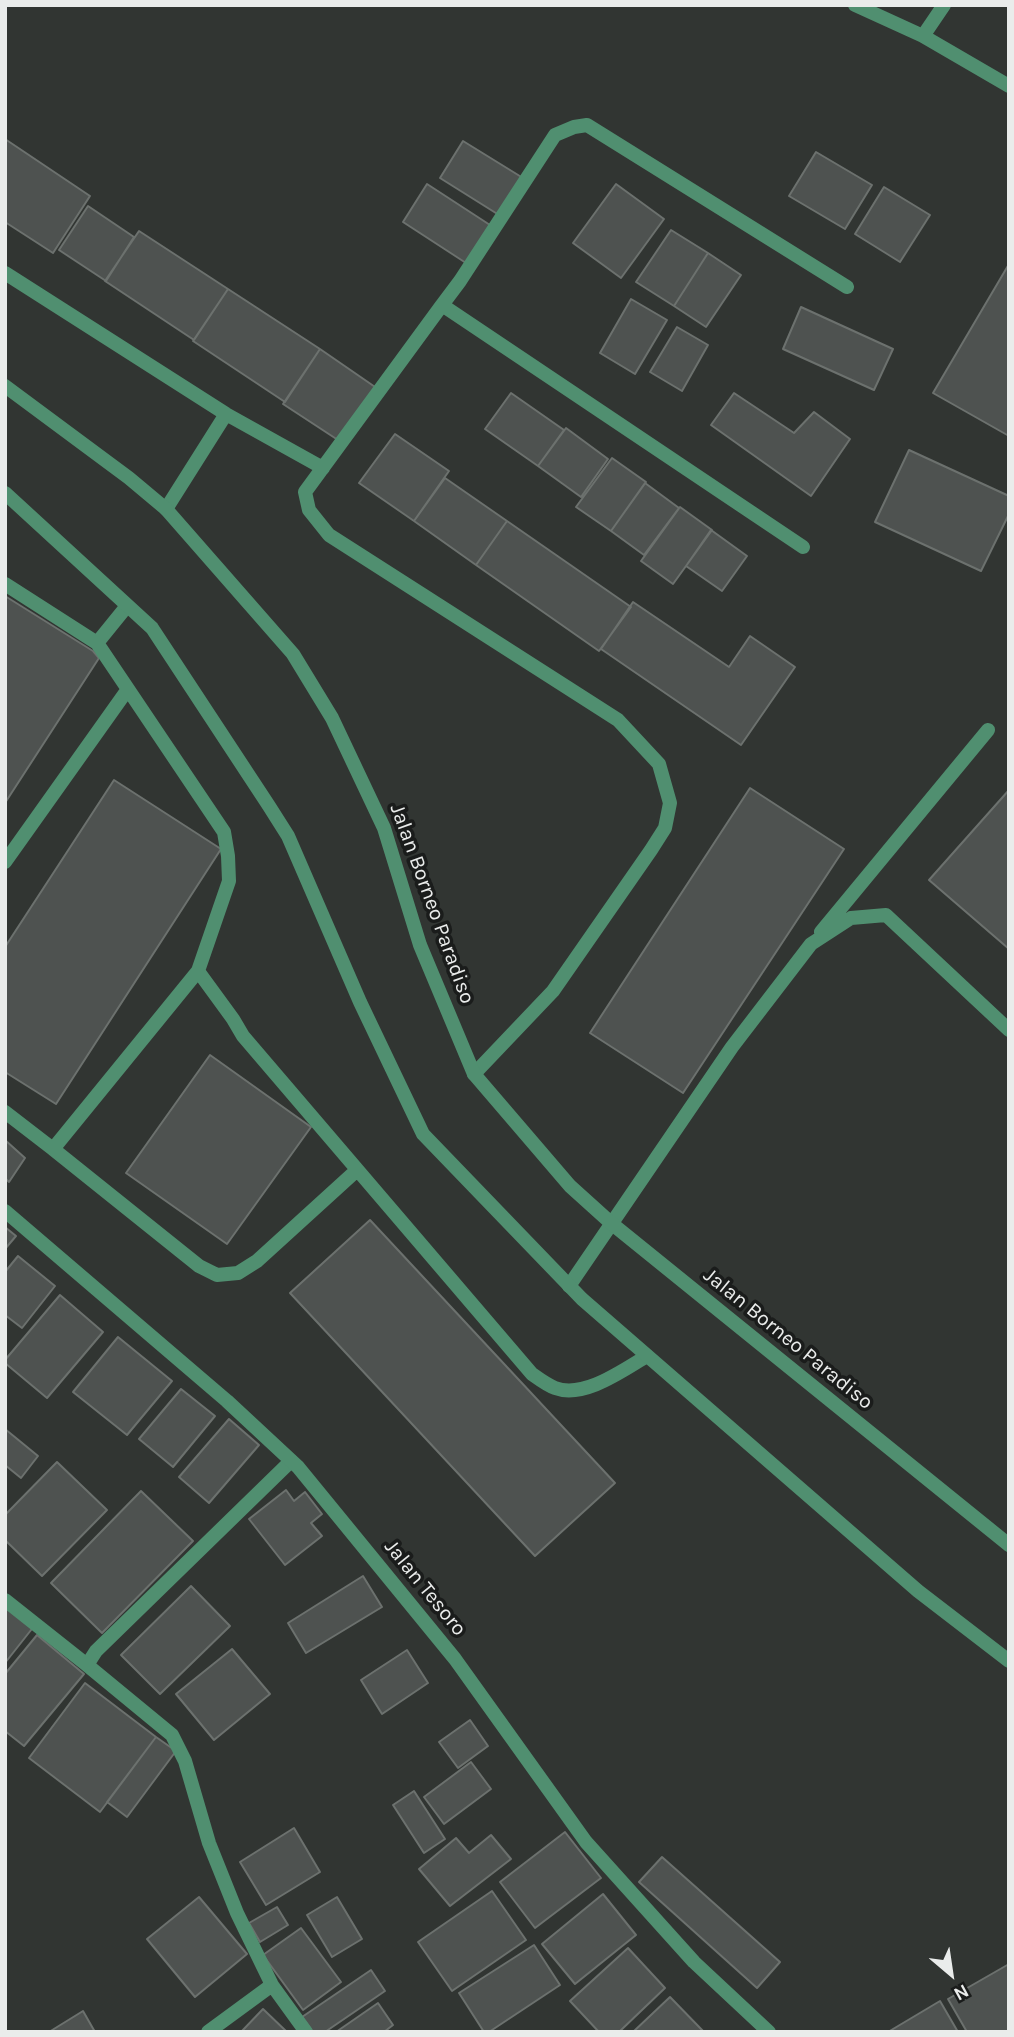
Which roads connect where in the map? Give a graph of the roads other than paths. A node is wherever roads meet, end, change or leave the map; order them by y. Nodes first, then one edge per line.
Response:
1 (855, 5) edge
2 (944, 5) edge
3 (923, 36) junction
4 (1009, 86) edge
5 (5, 272) edge
6 (847, 287) dead end
7 (442, 305) junction
8 (5, 386) edge
9 (226, 414) junction
10 (323, 468) junction
11 (5, 493) edge
12 (166, 509) junction
13 (803, 547) dead end
14 (5, 584) edge
15 (127, 606) junction
16 (96, 643) junction
17 (128, 689) junction
18 (988, 730) dead end
19 (5, 862) edge
20 (811, 944) junction
21 (198, 971) junction
22 (1009, 1030) edge
23 (474, 1074) junction
24 (5, 1112) edge
25 (53, 1149) junction
26 (357, 1170) junction
27 (5, 1211) edge
28 (611, 1223) junction
29 (569, 1286) junction
30 (647, 1356) junction
31 (291, 1461) junction
32 (1009, 1545) edge
33 (5, 1600) edge
34 (1009, 1661) edge
35 (87, 1665) junction
36 (272, 1985) junction
37 (208, 2032) edge
38 (306, 2032) edge
39 (769, 2032) edge

1 - 3 street
2 - 3 street
3 - 4 street
5 - 9 street
6 - 7 street
7 - 10 street
7 - 13 street
8 - 12 street, Jalan Borneo Paradiso
9 - 10 street
9 - 12 street
10 - 23 street
11 - 15 street
12 - 23 street, Jalan Borneo Paradiso
14 - 16 street
15 - 16 street
15 - 29 street
16 - 17 street
17 - 19 street
17 - 21 street
18 - 20 street
20 - 22 street
20 - 28 street
21 - 25 street
21 - 26 street
23 - 28 street, Jalan Borneo Paradiso
24 - 25 street
25 - 26 street
26 - 30 street
27 - 31 street, Jalan Tesoro
28 - 29 street
28 - 32 street, Jalan Borneo Paradiso
29 - 30 street
30 - 34 street
31 - 35 street
31 - 39 street, Jalan Tesoro
33 - 35 street
35 - 36 street
36 - 37 street
36 - 38 street

